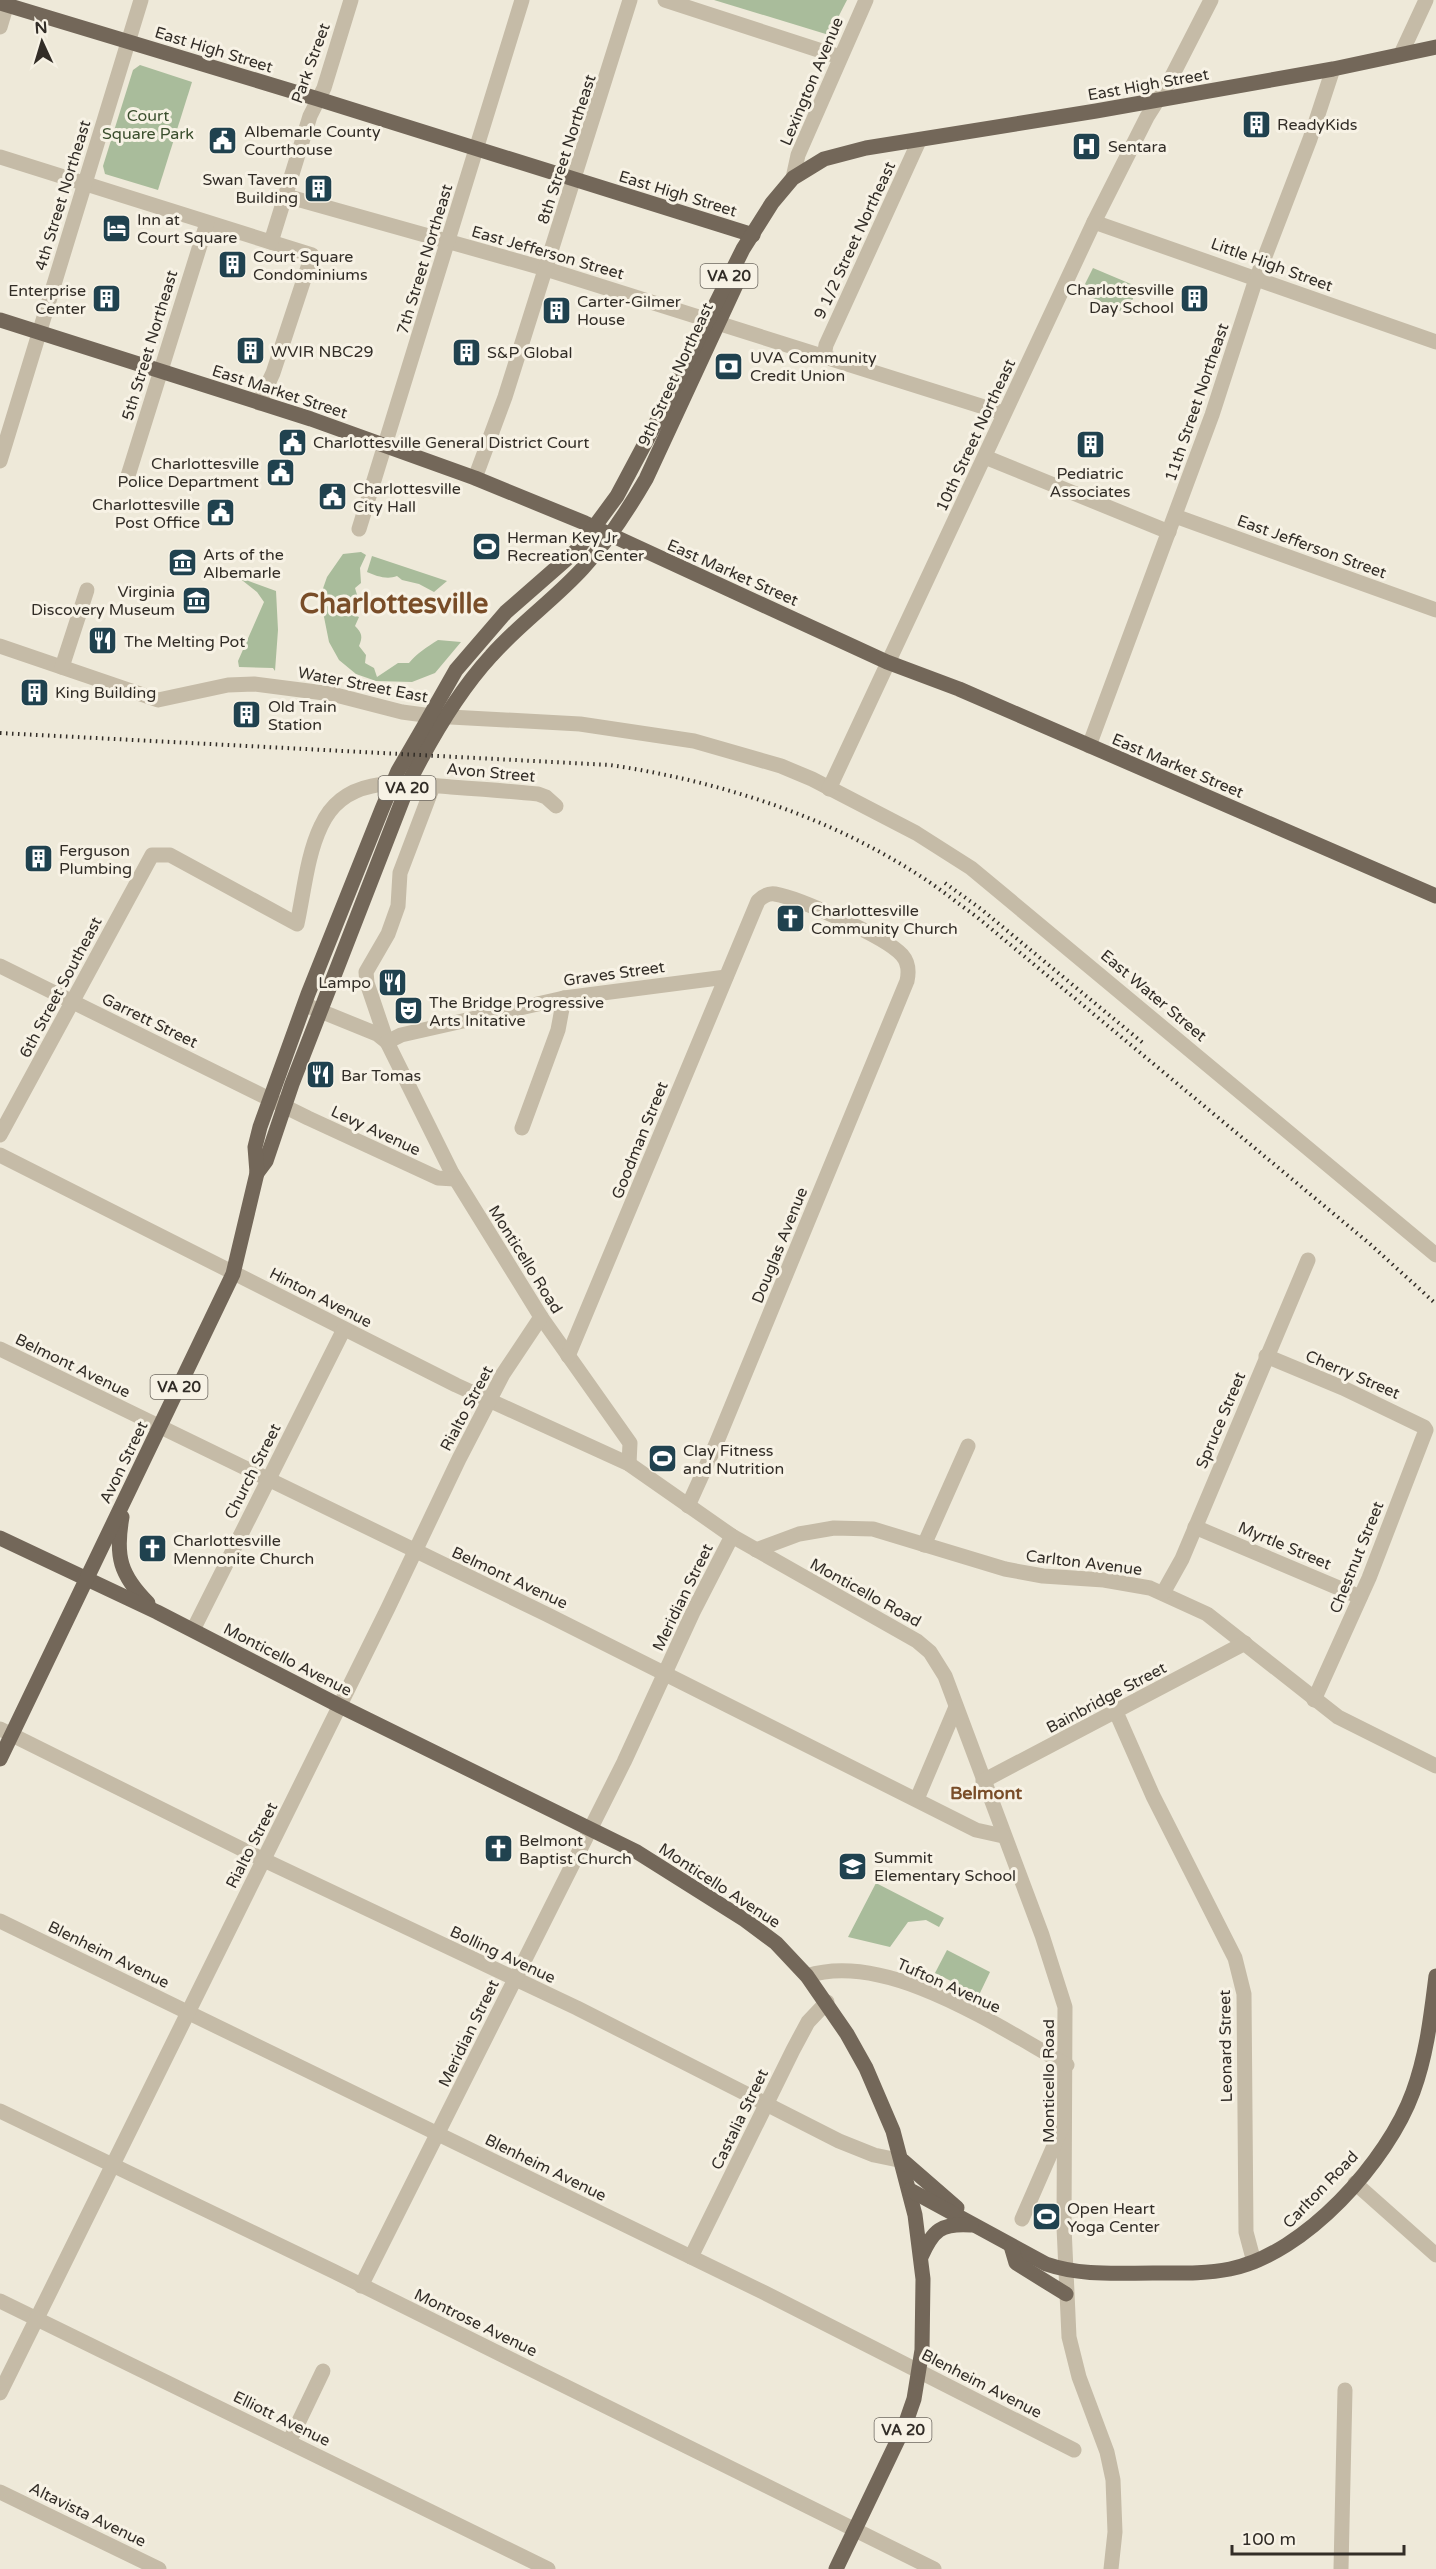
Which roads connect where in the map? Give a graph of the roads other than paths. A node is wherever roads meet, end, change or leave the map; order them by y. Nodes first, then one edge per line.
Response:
1 (141, 0) edge
2 (351, 0) edge
3 (522, 0) edge
4 (630, 0) edge
5 (665, 0) edge
6 (866, 0) edge
7 (1211, 0) edge
8 (1426, 0) edge
9 (5, 3) edge
10 (0, 27) edge
11 (128, 43) junction
12 (1436, 47) edge
13 (1401, 54) junction
14 (840, 57) junction
15 (1333, 69) junction
16 (318, 99) junction
17 (1160, 99) junction
18 (919, 141) junction
19 (477, 148) junction
20 (0, 157) edge
21 (793, 178) junction
22 (574, 179) junction
23 (84, 183) junction
24 (286, 196) junction
25 (1094, 222) junction
26 (207, 223) junction
27 (753, 235) junction
28 (272, 242) junction
29 (448, 242) junction
30 (546, 269) junction
31 (1257, 277) junction
32 (0, 320) edge
33 (714, 320) junction
34 (38, 331) junction
35 (1436, 342) edge
36 (824, 356) junction
37 (159, 372) junction
38 (259, 403) junction
39 (1003, 413) junction
40 (387, 445) junction
41 (985, 457) junction
42 (0, 461) edge
43 (475, 478) junction
44 (127, 479) dead end
45 (1175, 516) junction
46 (596, 528) junction
47 (359, 529) dead end
48 (1169, 532) junction
49 (610, 536) junction
50 (87, 590) dead end
51 (1436, 610) edge
52 (0, 646) edge
53 (887, 662) junction
54 (62, 667) junction
55 (1089, 746) junction
56 (433, 786) junction
57 (829, 789) junction
58 (556, 806) dead end
59 (152, 855) joint
60 (1436, 896) edge
61 (356, 897) junction
62 (742, 938) joint
63 (0, 966) edge
64 (726, 976) junction
65 (564, 998) junction
66 (72, 1002) junction
67 (304, 1005) junction
68 (320, 1011) junction
69 (387, 1042) junction
70 (277, 1103) junction
71 (522, 1128) dead end
72 (0, 1135) edge
73 (0, 1155) edge
74 (455, 1179) junction
75 (1436, 1256) edge
76 (1308, 1260) dead end
77 (233, 1274) junction
78 (540, 1317) junction
79 (344, 1329) junction
80 (0, 1349) edge
81 (567, 1356) junction
82 (1266, 1356) junction
83 (490, 1400) junction
84 (1424, 1427) joint
85 (160, 1428) junction
86 (968, 1446) dead end
87 (629, 1464) junction
88 (268, 1479) junction
89 (125, 1501) junction
90 (688, 1506) junction
91 (1195, 1527) junction
92 (732, 1536) junction
93 (0, 1538) edge
94 (924, 1545) junction
95 (756, 1550) junction
96 (415, 1551) junction
97 (86, 1579) junction
98 (1162, 1593) junction
99 (1360, 1597) junction
100 (157, 1612) junction
101 (193, 1630) junction
102 (1245, 1643) junction
103 (665, 1674) junction
104 (1314, 1700) junction
105 (340, 1706) junction
106 (956, 1707) junction
107 (1116, 1712) junction
108 (6, 1732) edge
109 (0, 1759) edge
110 (1436, 1766) edge
111 (983, 1781) junction
112 (917, 1799) junction
113 (589, 1828) junction
114 (1004, 1836) junction
115 (264, 1860) junction
116 (0, 1921) edge
117 (807, 1976) junction
118 (1436, 1976) edge
119 (514, 1980) junction
120 (827, 2002) junction
121 (187, 2012) junction
122 (1067, 2065) junction
123 (767, 2103) junction
124 (0, 2110) edge
125 (1066, 2116) junction
126 (437, 2135) junction
127 (903, 2161) junction
128 (112, 2166) junction
129 (1355, 2183) junction
130 (910, 2190) junction
131 (1022, 2219) dead end
132 (977, 2226) junction
133 (1011, 2246) junction
134 (1436, 2255) edge
135 (691, 2257) junction
136 (921, 2258) junction
137 (1254, 2262) junction
138 (1065, 2270) junction
139 (361, 2286) junction
140 (1066, 2294) junction
141 (0, 2301) edge
142 (37, 2318) junction
143 (323, 2371) dead end
144 (920, 2371) junction
145 (1345, 2390) dead end
146 (0, 2393) edge
147 (289, 2442) junction
148 (1074, 2450) dead end
149 (0, 2492) edge
150 (855, 2529) junction
151 (159, 2569) edge
152 (548, 2569) edge
153 (836, 2569) edge
154 (934, 2569) edge
155 (1111, 2569) edge
156 (1341, 2569) edge

1 - 11 street, 4th Street Northeast
2 - 16 street, Park Street
3 - 19 street, 7th Street Northeast
4 - 22 street, 8th Street Northeast
5 - 14 street
6 - 14 street, Lexington Avenue
7 - 17 street, 10th Street Northeast
8 - 13 street
9 - 10 street
9 - 11 main road, East High Street
11 - 16 main road, East High Street
11 - 23 street, 4th Street Northeast
12 - 13 main road, East High Street
13 - 15 main road, East High Street
14 - 21 street, Lexington Avenue
15 - 17 main road, East High Street
15 - 31 street, 11th Street Northeast
16 - 19 main road, East High Street
16 - 24 street, Park Street
17 - 18 main road, East High Street
17 - 25 street, 10th Street Northeast
18 - 21 main road, East High Street
18 - 36 street, 9 1/2 Street Northeast
19 - 22 main road, East High Street
19 - 29 street, 7th Street Northeast
20 - 23 street
21 - 27 main road, East High Street
22 - 27 main road, East High Street
22 - 30 street, 8th Street Northeast
23 - 26 street
23 - 34 street, 4th Street Northeast
24 - 28 street, Park Street
24 - 29 street, East Jefferson Street
25 - 31 street, Little High Street
25 - 39 street, 10th Street Northeast
26 - 28 street
26 - 37 street, 5th Street Northeast
27 - 33 main road, 9th Street Northeast / VA 20
28 - 38 street
29 - 30 street, East Jefferson Street
29 - 40 street, 7th Street Northeast
30 - 33 street, East Jefferson Street
30 - 43 street, 8th Street Northeast
31 - 35 street, Little High Street
31 - 45 street, 11th Street Northeast
32 - 34 main road, East Market Street
33 - 36 street, East Jefferson Street
33 - 46 main road, 9th Street Northeast / VA 20
33 - 49 main road, 9th Street Northeast
34 - 37 main road, East Market Street
34 - 42 street, 4th Street Northeast
36 - 39 street, East Jefferson Street
37 - 38 main road, East Market Street
37 - 44 street, 5th Street Northeast
38 - 40 main road, East Market Street
39 - 41 street, 10th Street Northeast
40 - 43 main road, East Market Street
40 - 47 street, 7th Street Northeast
41 - 48 street
41 - 53 street, 10th Street Northeast
43 - 46 main road, East Market Street
45 - 48 street, 11th Street Northeast
45 - 51 street, East Jefferson Street
46 - 49 main road, East Market Street
46 - 61 main road, 9th Street Northeast / VA 20
48 - 55 street, 11th Street Northeast
49 - 53 main road, East Market Street
49 - 61 main road, 9th Street Northeast / VA 20
50 - 54 street
52 - 54 street, Water Street East
53 - 55 main road, East Market Street
53 - 57 street, 10th Street Northeast
54 - 57 street, Water Street East
55 - 60 main road, East Market Street
56 - 58 street, Avon Street
56 - 59 street, Avon Street
56 - 69 street, Monticello Road
57 - 75 street, East Water Street
59 - 66 street, 6th Street Southeast
61 - 67 main road, Avon Street / VA 20
61 - 68 main road, Avon Street / VA 20
62 - 64 street, Goodman Street
62 - 90 street, Douglas Avenue
63 - 66 street, Garrett Street
64 - 65 street, Graves Street
64 - 81 street, Goodman Street
65 - 69 street, Graves Street
65 - 71 street
66 - 70 street, Garrett Street
66 - 72 street, 6th Street Southeast
67 - 68 street
67 - 70 main road, Avon Street / VA 20
68 - 69 street
68 - 70 main road, Avon Street / VA 20
69 - 74 street, Monticello Road
70 - 74 street, Levy Avenue
70 - 77 main road, Avon Street / VA 20
73 - 77 street, Hinton Avenue
74 - 78 street, Monticello Road
76 - 82 street, Spruce Street
77 - 79 street, Hinton Avenue
77 - 85 main road, Avon Street / VA 20
78 - 81 street, Monticello Road
78 - 83 street, Rialto Street
79 - 83 street, Hinton Avenue
79 - 88 street, Church Street
80 - 85 street, Belmont Avenue
81 - 87 street, Monticello Road
82 - 84 street, Cherry Street
82 - 91 street, Spruce Street
83 - 87 street, Hinton Avenue
83 - 96 street, Rialto Street
84 - 99 street, Chestnut Street
85 - 88 street, Belmont Avenue
85 - 89 main road, Avon Street / VA 20
86 - 94 street
87 - 90 street, Monticello Road
88 - 96 street, Belmont Avenue
88 - 101 street, Church Street
89 - 97 main road, Avon Street / VA 20
89 - 100 main road, VA 20
90 - 92 street, Monticello Road
91 - 98 street, Spruce Street
91 - 99 street, Myrtle Street
92 - 95 street, Monticello Road
92 - 103 street, Meridian Street
93 - 97 main road, Monticello Avenue
94 - 95 street, Carlton Avenue
94 - 98 street, Carlton Avenue
95 - 106 street, Monticello Road
96 - 103 street, Belmont Avenue
96 - 105 street, Rialto Street
97 - 100 main road, Monticello Avenue / VA 20
97 - 108 main road, Avon Street
98 - 102 street, Carlton Avenue
99 - 104 street, Chestnut Street
100 - 101 main road, Monticello Avenue / VA 20
101 - 105 main road, Monticello Avenue / VA 20
102 - 104 street, Carlton Avenue
102 - 107 street, Bainbridge Street
103 - 112 street, Belmont Avenue
103 - 113 street, Meridian Street
104 - 110 street, Carlton Avenue
105 - 113 main road, Monticello Avenue / VA 20
105 - 115 street, Rialto Street
106 - 111 street, Monticello Road
106 - 112 street
107 - 111 street, Bainbridge Street
107 - 137 street, Leonard Street
108 - 109 main road, Avon Street
108 - 115 street, Bolling Avenue
111 - 114 street, Monticello Road
112 - 114 street, Belmont Avenue
113 - 117 main road, Monticello Avenue / VA 20
113 - 119 street, Meridian Street
114 - 122 street, Monticello Road
115 - 119 street, Bolling Avenue
115 - 121 street, Rialto Street
116 - 121 street, Blenheim Avenue
117 - 120 main road, Monticello Avenue / VA 20
117 - 122 street, Tufton Avenue
118 - 129 main road, Carlton Road
119 - 123 street, Bolling Avenue
119 - 126 street, Meridian Street
120 - 123 street, Castalia Street
120 - 127 main road, Monticello Avenue / VA 20
121 - 126 street, Blenheim Avenue
121 - 128 street, Rialto Street
122 - 125 street, Monticello Road
123 - 127 street, Bolling Avenue
123 - 135 street, Castalia Street
124 - 128 street, Montrose Avenue
125 - 131 street
125 - 138 street, Monticello Road
126 - 135 street, Blenheim Avenue
126 - 139 street, Meridian Street
127 - 130 main road, Monticello Avenue / VA 20
127 - 132 main road, Bolling Avenue
128 - 139 street, Montrose Avenue
128 - 142 street, Rialto Street
129 - 134 street
129 - 137 main road, Carlton Road
130 - 132 main road, Bolling Avenue
130 - 136 main road, Monticello Avenue / VA 20
132 - 133 main road, Bolling Avenue
132 - 136 main road
133 - 138 main road, Bolling Avenue
133 - 140 main road
135 - 144 street, Blenheim Avenue
136 - 144 main road, Monticello Avenue / VA 20
137 - 138 main road, Carlton Road
138 - 140 street, Monticello Road
139 - 150 street, Montrose Avenue
140 - 155 street, Monticello Road
141 - 142 street, Elliott Avenue
142 - 146 street, Rialto Street
142 - 147 street, Elliott Avenue
143 - 147 street
144 - 148 street, Blenheim Avenue
144 - 150 main road, Monticello Avenue / VA 20
145 - 156 street
147 - 152 street, Elliott Avenue
149 - 151 street, Altavista Avenue
150 - 153 main road, Monticello Avenue / VA 20
150 - 154 street, Montrose Avenue

